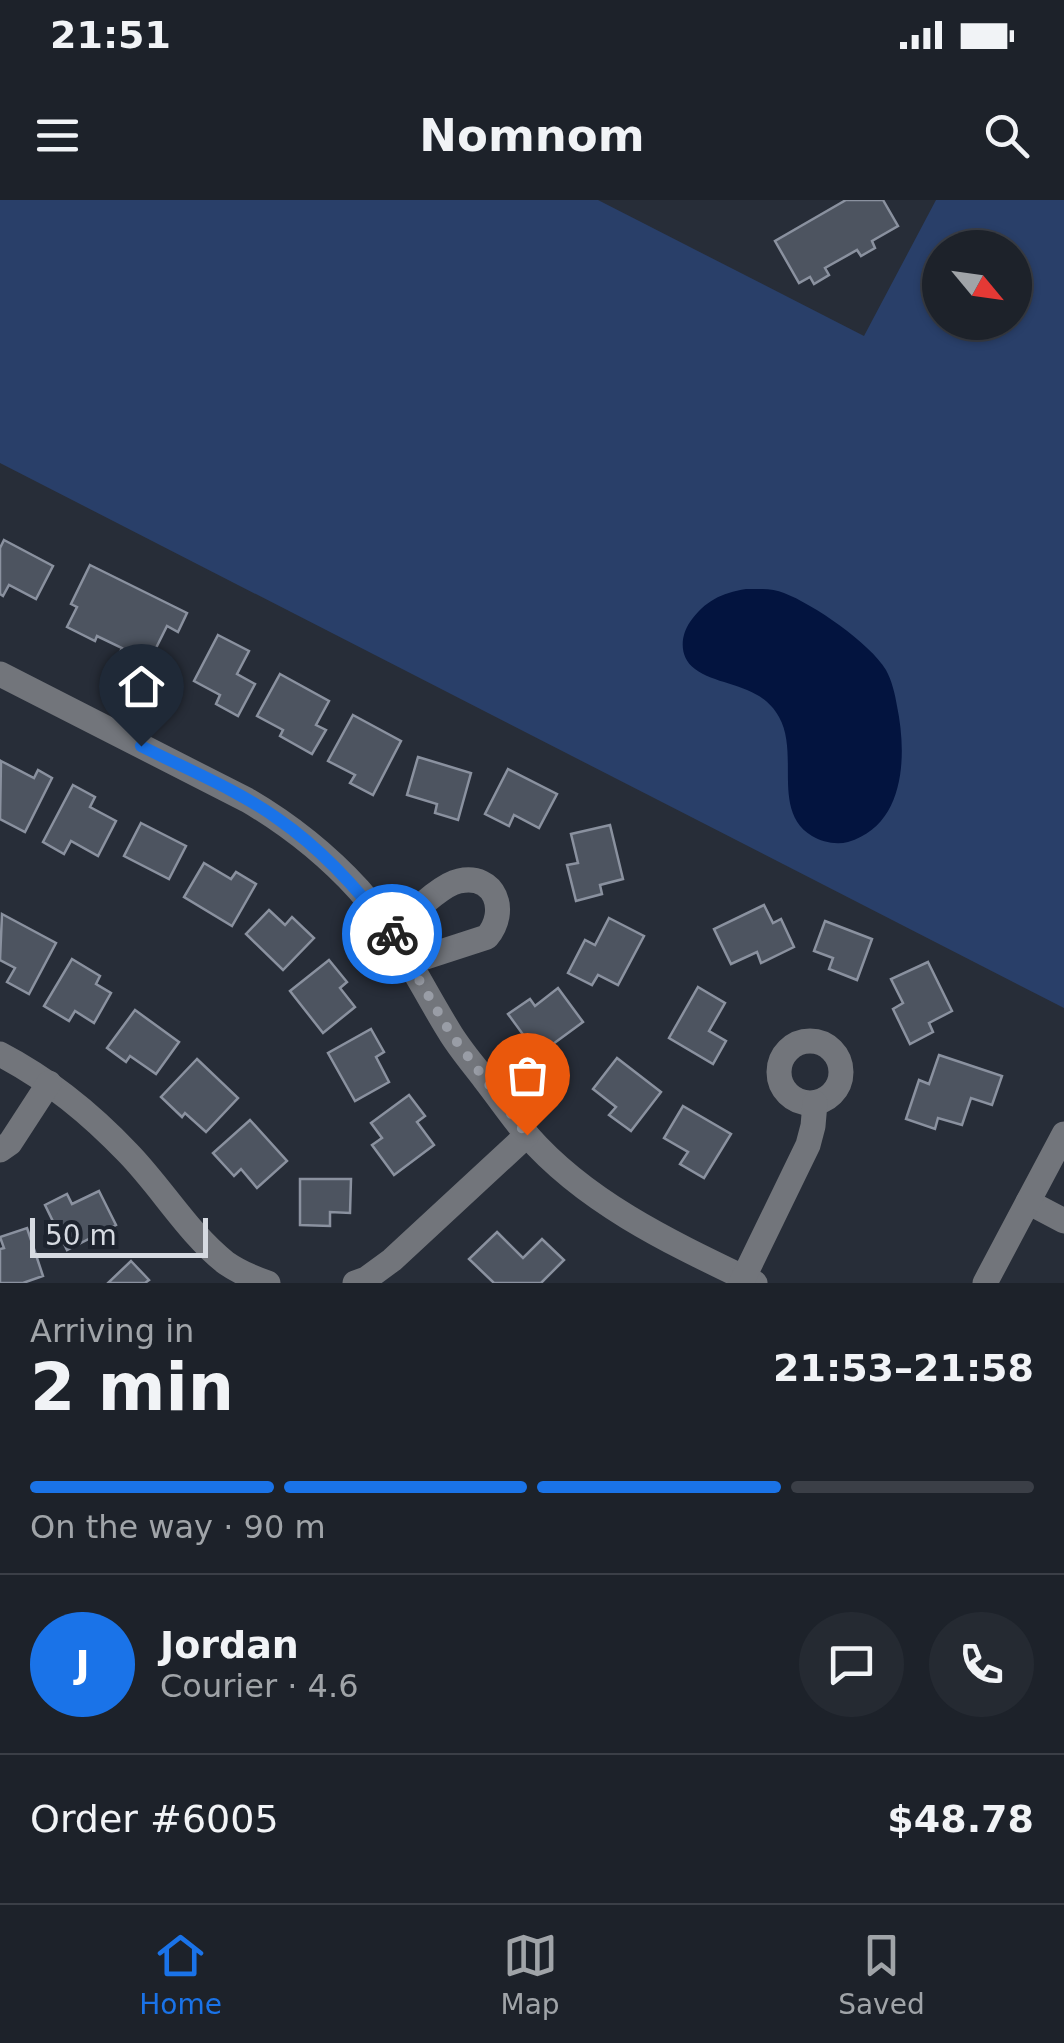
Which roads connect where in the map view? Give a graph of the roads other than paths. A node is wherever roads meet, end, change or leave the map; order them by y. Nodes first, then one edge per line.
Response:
1 (0, 674) edge
2 (392, 934) junction
3 (410, 962) junction
4 (0, 1054) edge
5 (49, 1083) junction
6 (816, 1103) dead end
7 (1064, 1134) edge
8 (527, 1135) junction
9 (0, 1150) edge
10 (1028, 1202) junction
11 (1064, 1221) edge
12 (746, 1281) edge
13 (268, 1283) edge
14 (355, 1283) edge
15 (984, 1283) edge

1 - 2 street
2 - 3 street
2 - 3 street
3 - 8 street
4 - 5 street
5 - 9 street
5 - 13 street
6 - 12 street
7 - 10 street
8 - 12 street
8 - 14 street
10 - 11 street
10 - 15 street

